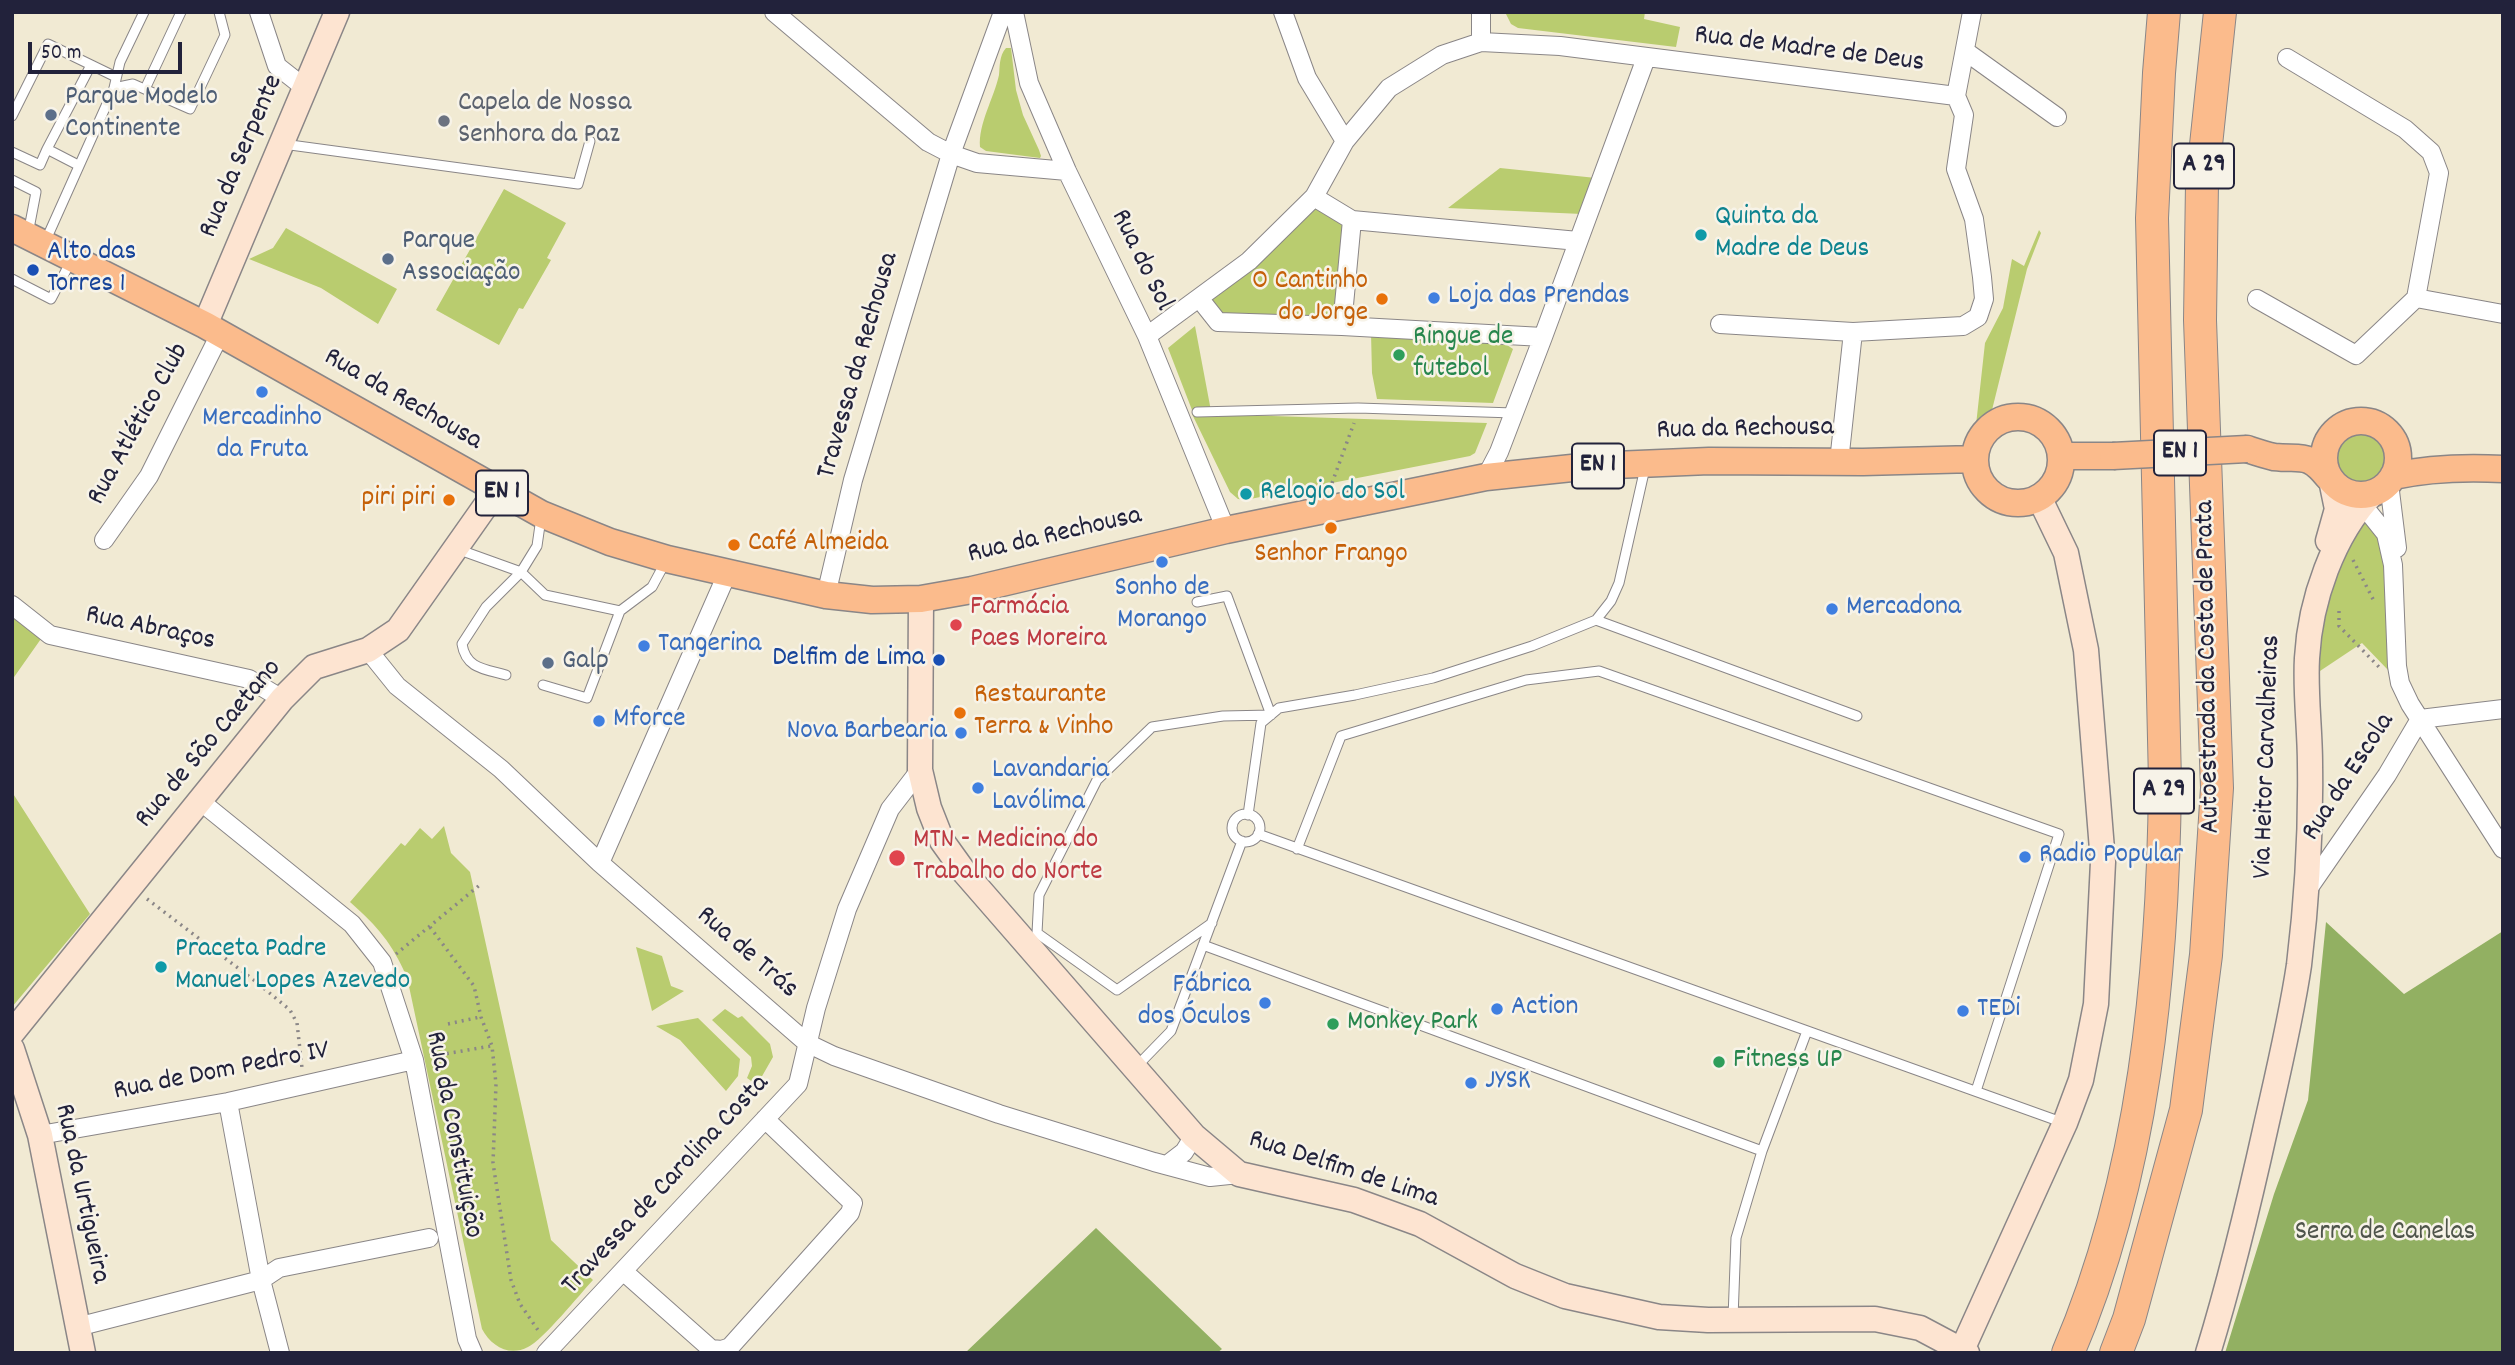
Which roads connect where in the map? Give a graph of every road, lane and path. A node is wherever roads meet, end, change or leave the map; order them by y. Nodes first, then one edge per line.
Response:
1 (144, 12) edge
2 (181, 12) edge
3 (219, 12) edge
4 (259, 12) edge
5 (337, 12) edge
6 (774, 12) edge
7 (1003, 12) edge
8 (1014, 12) edge
9 (1283, 12) edge
10 (1481, 12) edge
11 (1972, 12) edge
12 (2164, 12) edge
13 (2220, 12) edge
14 (1481, 42) junction
15 (1965, 51) junction
16 (1646, 58) junction
17 (2287, 58) dead end
18 (91, 65) junction
19 (116, 77) junction
20 (114, 88) junction
21 (305, 88) junction
22 (145, 89) junction
23 (1956, 96) junction
24 (12, 116) edge
25 (2057, 117) dead end
26 (590, 141) dead end
27 (1345, 141) junction
28 (282, 144) junction
29 (47, 149) junction
30 (12, 152) edge
31 (951, 154) junction
32 (78, 165) junction
33 (1067, 171) junction
34 (12, 180) edge
35 (1314, 197) junction
36 (1353, 220) junction
37 (28, 236) edge
38 (1578, 241) junction
39 (73, 258) junction
40 (12, 279) edge
41 (1199, 298) junction
42 (2416, 298) junction
43 (2257, 299) dead end
44 (2503, 314) edge
45 (1720, 324) dead end
46 (1342, 326) junction
47 (212, 330) junction
48 (1853, 332) junction
49 (1147, 336) junction
50 (1543, 337) junction
51 (1358, 408) junction
52 (1197, 412) dead end
53 (1514, 413) junction
54 (2389, 432) junction
55 (2332, 433) junction
56 (2247, 449) junction
57 (2061, 456) junction
58 (1975, 459) junction
59 (1839, 461) junction
60 (1647, 463) junction
61 (2475, 467) junction
62 (2503, 469) edge
63 (1486, 477) junction
64 (1332, 483) dead end
65 (2360, 487) junction
66 (496, 491) junction
67 (2039, 497) junction
68 (541, 514) junction
69 (1226, 530) junction
70 (104, 540) dead end
71 (455, 548) junction
72 (2348, 551) dead end
73 (667, 559) junction
74 (2393, 565) junction
75 (521, 572) junction
76 (727, 575) junction
77 (826, 595) junction
78 (921, 599) junction
79 (1196, 602) dead end
80 (2339, 602) dead end
81 (12, 605) edge
82 (2379, 610) dead end
83 (620, 611) junction
84 (1596, 620) junction
85 (368, 650) junction
86 (2382, 671) dead end
87 (506, 675) dead end
88 (542, 685) dead end
89 (282, 699) junction
90 (2503, 709) edge
91 (1271, 715) junction
92 (1857, 716) dead end
93 (2420, 719) junction
94 (920, 770) junction
95 (200, 801) junction
96 (1248, 815) junction
97 (1258, 834) junction
98 (1242, 841) junction
99 (1297, 849) junction
100 (2503, 849) edge
101 (600, 863) junction
102 (481, 884) dead end
103 (2306, 892) junction
104 (141, 895) dead end
105 (1212, 923) junction
106 (429, 927) junction
107 (1203, 944) junction
108 (382, 962) junction
109 (481, 1017) junction
110 (448, 1024) dead end
111 (1807, 1031) junction
112 (12, 1033) edge
113 (2285, 1041) junction
114 (807, 1044) junction
115 (492, 1046) junction
116 (12, 1049) edge
117 (451, 1052) dead end
118 (300, 1054) dead end
119 (414, 1060) junction
120 (1135, 1068) junction
121 (1976, 1091) junction
122 (228, 1102) junction
123 (765, 1119) junction
124 (2065, 1123) junction
125 (40, 1135) junction
126 (1194, 1136) junction
127 (1762, 1151) junction
128 (1167, 1165) junction
129 (1239, 1174) junction
130 (429, 1238) dead end
131 (623, 1271) junction
132 (261, 1280) junction
133 (1733, 1320) junction
134 (77, 1326) junction
135 (549, 1350) edge
136 (1965, 1351) edge
137 (83, 1353) edge
138 (280, 1353) edge
139 (473, 1353) edge
140 (2068, 1353) edge
141 (2116, 1353) edge
142 (2208, 1353) edge

1 - 19 lane
2 - 22 lane
3 - 22 lane
4 - 21 street
5 - 21 main road, Rua da Serpente
6 - 31 street
7 - 31 street, Travessa da Rechousa
8 - 33 street, Rua do Sol
9 - 27 street
10 - 14 street
11 - 15 street, Rua de Madre de Deus
12 - 140 highway, Autoestrada da Costa de Prata / A 29
13 - 141 highway, Autoestrada da Costa de Prata / A 29
14 - 16 street, Rua de Madre de Deus
14 - 27 street, Rua de Madre de Deus
15 - 23 street, Rua de Madre de Deus
15 - 25 street
16 - 23 street, Rua de Madre de Deus
16 - 38 street
17 - 42 street
18 - 19 lane
18 - 24 lane
18 - 29 lane
19 - 20 lane
20 - 22 lane
20 - 32 lane
21 - 28 main road, Rua da Serpente
23 - 48 street
26 - 28 lane
27 - 35 street, Rua de Madre de Deus
28 - 47 main road, Rua da Serpente
29 - 30 lane
29 - 32 lane
31 - 33 street
31 - 77 street, Travessa da Rechousa
32 - 37 lane
33 - 49 street, Rua do Sol
34 - 37 lane
35 - 36 street
35 - 41 street, Rua de Madre de Deus
36 - 38 street
36 - 46 street
37 - 39 main road, EN 1
38 - 50 street
39 - 40 lane
39 - 47 main road, EN 1
41 - 46 street
41 - 49 street, Rua de Madre de Deus
42 - 43 street
42 - 44 street
45 - 48 street
46 - 50 street
47 - 66 main road, Rua da Rechousa / EN 1
47 - 70 street, Rua Atlético Club
48 - 59 street
49 - 69 street, Rua do Sol
50 - 53 street
51 - 52 lane
51 - 53 lane
51 - 64 path
53 - 63 street
54 - 55 main road, EN 1
54 - 61 main road, EN 1
54 - 65 main road
55 - 56 main road, EN 1
55 - 65 main road
56 - 57 main road, EN 1, bridge
56 - 65 main road, EN 1
57 - 58 main road
57 - 67 main road
58 - 59 main road, Rua da Rechousa / EN 1
58 - 67 main road
59 - 60 main road, Rua da Rechousa / EN 1
60 - 63 main road, Rua da Rechousa / EN 1
60 - 84 lane
61 - 62 main road, EN 1
61 - 65 main road, EN 1
63 - 69 main road, Rua da Rechousa / EN 1
65 - 74 street, Rua da Escola
65 - 74 street, Rua da Escola
65 - 103 main road, Via Heitor Carvalheiras
65 - 113 main road, Via Heitor Carvalheiras
66 - 68 main road, Rua da Rechousa / EN 1
66 - 71 main road, Rua de São Caetano
67 - 124 main road
68 - 73 main road, Rua da Rechousa / EN 1
68 - 75 lane
69 - 78 main road, Rua da Rechousa / EN 1
71 - 75 lane
71 - 85 main road, Rua de São Caetano
72 - 82 path
73 - 76 main road, Rua da Rechousa / EN 1
73 - 83 lane
74 - 93 street, Rua da Escola
75 - 83 lane
75 - 87 lane
76 - 77 main road, Rua da Rechousa / EN 1
76 - 101 street
77 - 78 main road, Rua da Rechousa / EN 1
78 - 94 main road, Rua Delfim de Lima
79 - 91 lane
80 - 86 path
81 - 89 street, Rua Abraços
83 - 88 lane
84 - 91 lane
84 - 92 lane
85 - 89 main road, Rua de São Caetano
85 - 101 street, Rua de Trás
89 - 95 main road, Rua de São Caetano
90 - 93 street
91 - 96 lane
91 - 105 lane
93 - 100 street
93 - 103 street, Rua da Escola
94 - 114 street, Travessa de Carolina Costa
94 - 120 main road, Rua Delfim de Lima
95 - 108 street, Rua da Constituição
95 - 112 main road, Rua de São Caetano
96 - 97 lane
96 - 98 lane
97 - 98 lane
97 - 99 lane
98 - 105 lane
99 - 111 lane
99 - 121 lane
101 - 114 street, Rua de Trás
102 - 106 path
103 - 113 main road, Via Heitor Carvalheiras
104 - 118 path
105 - 107 lane
106 - 108 path
106 - 109 path
107 - 120 lane
107 - 127 lane
108 - 119 street, Rua da Constituição
109 - 110 path
109 - 115 path
111 - 121 lane
111 - 127 lane
113 - 142 main road, Via Heitor Carvalheiras
114 - 123 street, Travessa de Carolina Costa
114 - 128 street, Rua de Trás
115 - 117 path
115 - 135 path
116 - 125 main road, Rua da Urtigueira
119 - 122 street, Rua de Dom Pedro IV
119 - 139 street, Rua da Constituição
120 - 126 main road, Rua Delfim de Lima
121 - 124 lane
122 - 125 street, Rua de Dom Pedro IV
122 - 132 street
123 - 131 street, Travessa de Carolina Costa
123 - 131 street
124 - 136 main road
125 - 134 main road, Rua da Urtigueira
126 - 128 street
126 - 129 main road, Rua Delfim de Lima
127 - 133 lane
128 - 129 street, Rua de Trás
129 - 133 main road, Rua Delfim de Lima
130 - 132 street
131 - 135 street, Travessa de Carolina Costa
132 - 134 street
132 - 138 street
133 - 136 main road, Rua Delfim de Lima
134 - 137 main road, Rua da Urtigueira

